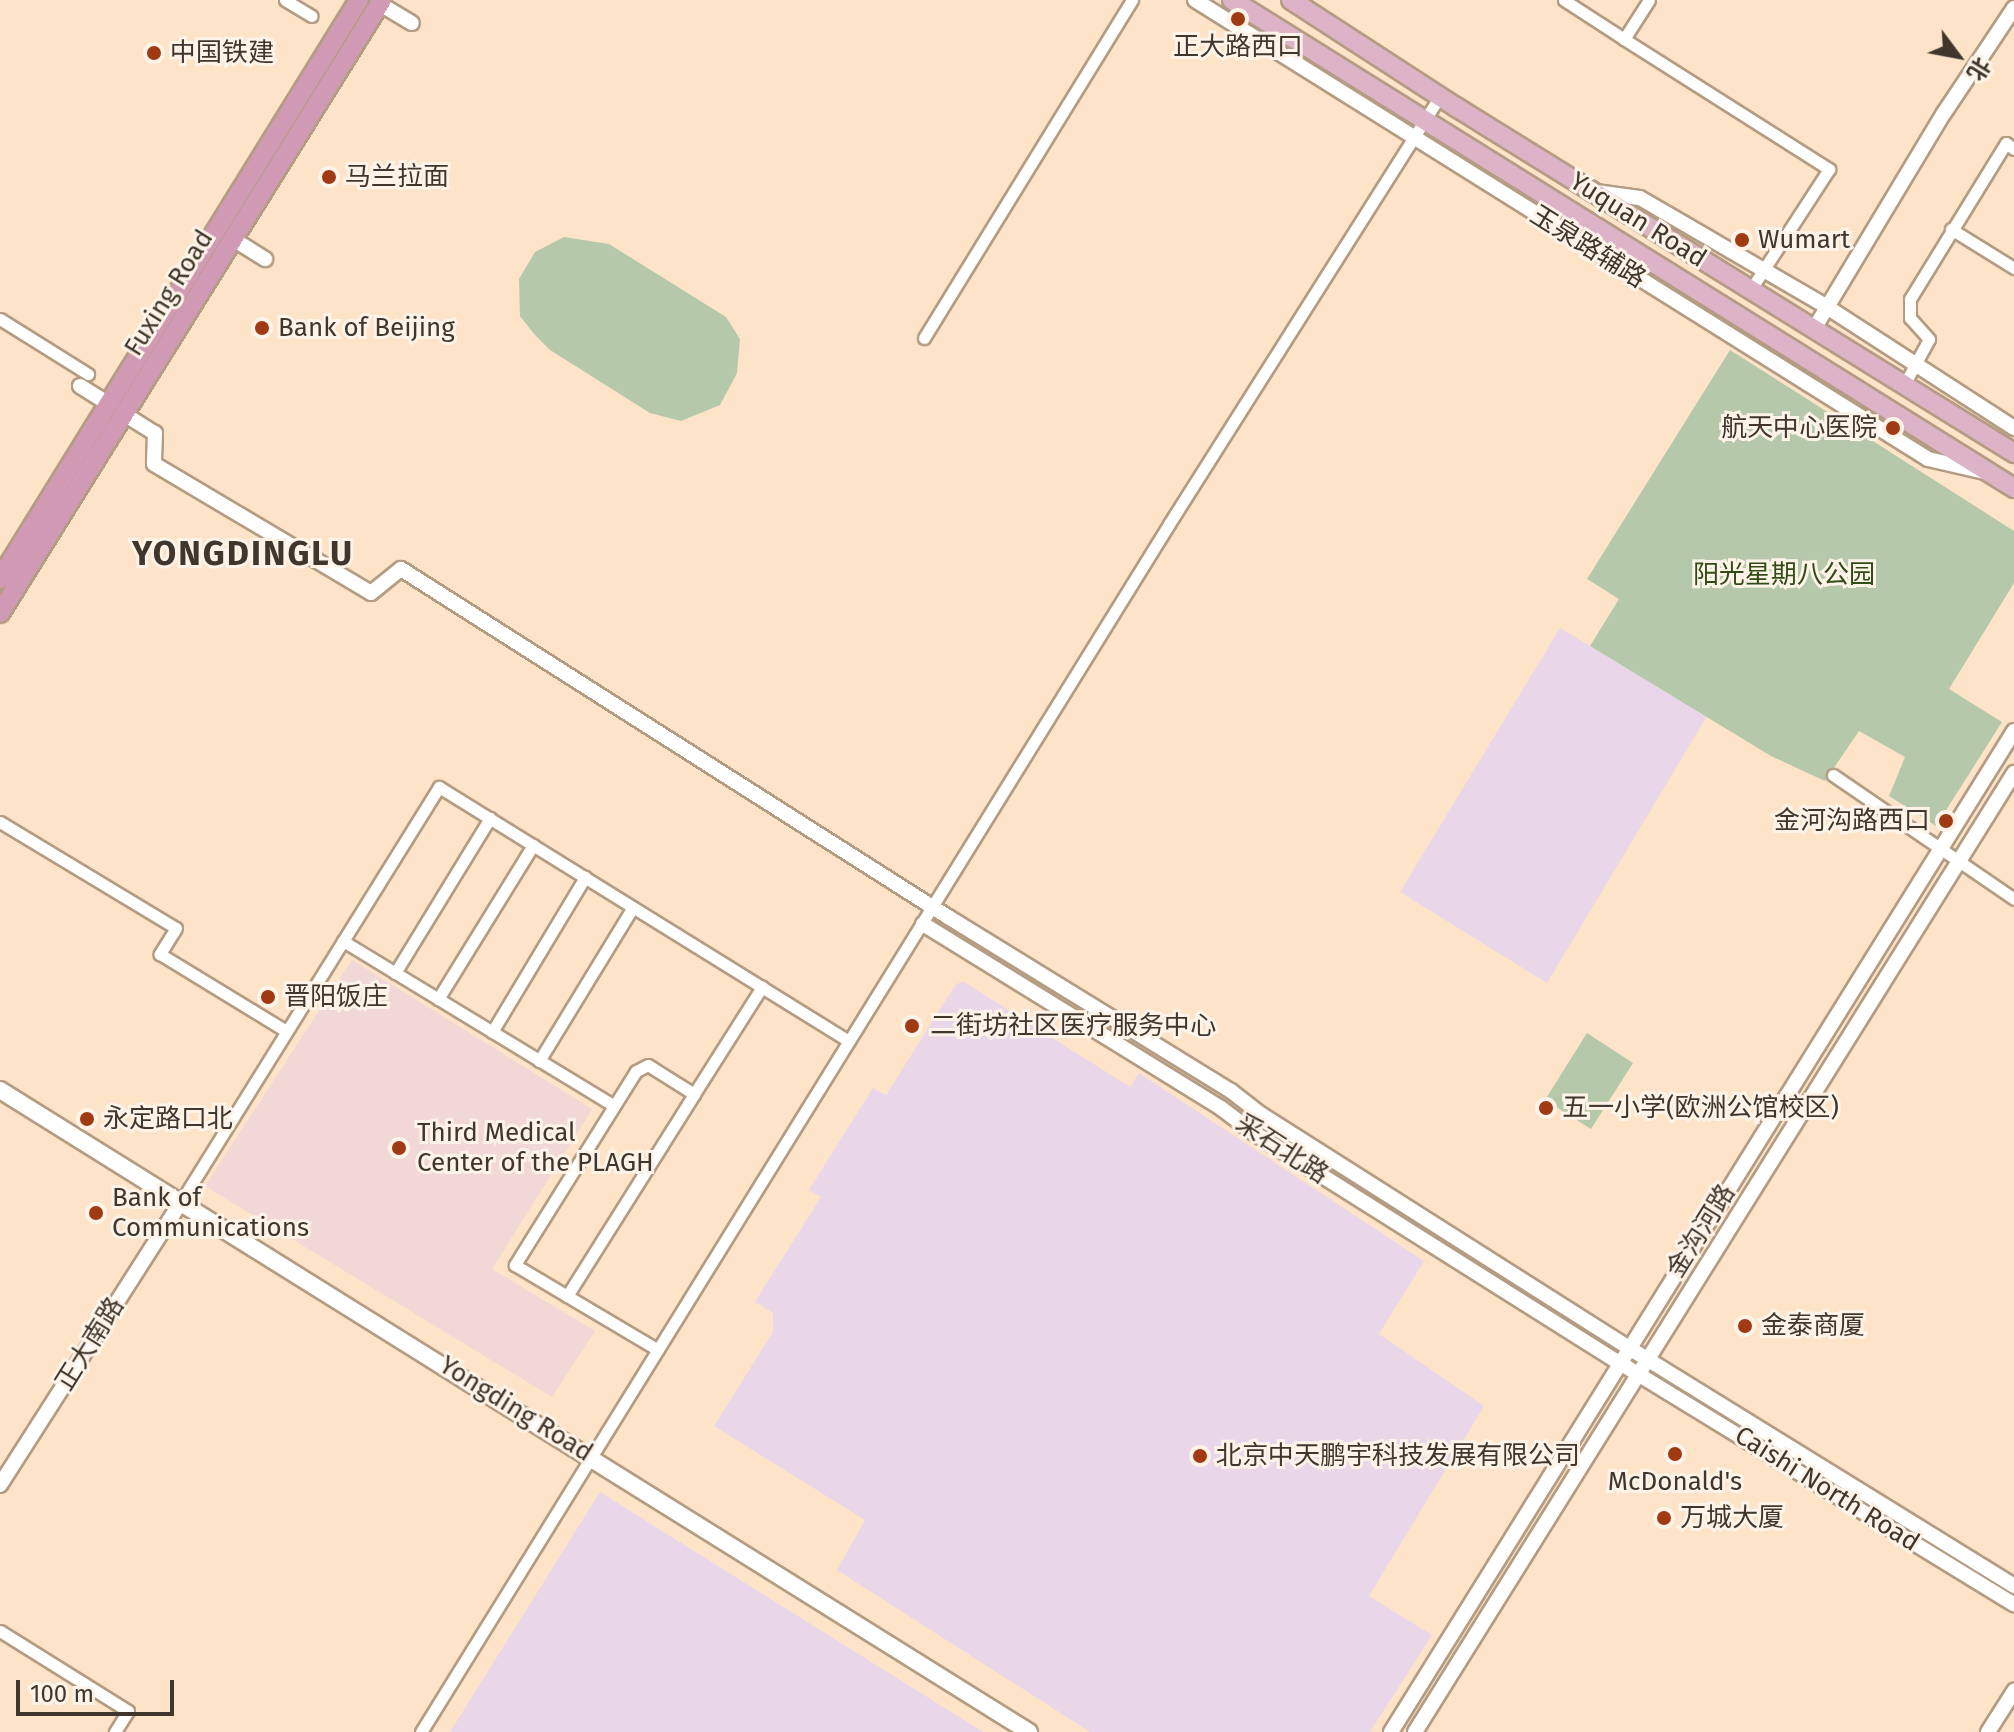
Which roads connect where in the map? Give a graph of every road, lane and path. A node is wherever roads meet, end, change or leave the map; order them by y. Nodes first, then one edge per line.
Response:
1 (285, 0) edge
2 (359, 0) edge
3 (1132, 0) edge
4 (1195, 0) edge
5 (1232, 0) edge
6 (1291, 0) edge
7 (1564, 0) edge
8 (1649, 0) edge
9 (381, 2) edge
10 (2014, 8) edge
11 (312, 16) dead end
12 (412, 23) dead end
13 (1624, 39) junction
14 (1440, 96) junction
15 (1472, 117) junction
16 (1426, 119) junction
17 (1414, 138) junction
18 (1459, 139) junction
19 (2014, 149) edge
20 (1596, 192) junction
21 (1951, 229) junction
22 (233, 239) junction
23 (265, 259) dead end
24 (2014, 268) edge
25 (1764, 269) junction
26 (1751, 289) junction
27 (1827, 307) junction
28 (0, 319) edge
29 (1814, 329) junction
30 (924, 338) dead end
31 (1916, 365) junction
32 (84, 380) joint
33 (1904, 385) junction
34 (117, 409) junction
35 (2014, 428) edge
36 (2014, 453) edge
37 (1990, 473) junction
38 (2014, 488) edge
39 (0, 579) edge
40 (0, 613) edge
41 (2014, 731) edge
42 (2014, 773) edge
43 (1833, 775) dead end
44 (490, 818) junction
45 (0, 822) edge
46 (533, 845) junction
47 (1939, 849) junction
48 (1956, 861) junction
49 (585, 877) junction
50 (2014, 899) edge
51 (633, 907) junction
52 (933, 907) junction
53 (923, 924) junction
54 (343, 941) junction
55 (395, 973) junction
56 (762, 987) junction
57 (438, 999) junction
58 (286, 1031) junction
59 (492, 1032) junction
60 (849, 1041) junction
61 (539, 1061) junction
62 (0, 1090) edge
63 (694, 1094) junction
64 (614, 1106) junction
65 (180, 1203) junction
66 (567, 1296) junction
67 (1629, 1348) junction
68 (658, 1350) junction
69 (1649, 1359) junction
70 (1620, 1363) junction
71 (1640, 1375) junction
72 (592, 1457) junction
73 (0, 1485) edge
74 (2014, 1586) edge
75 (2014, 1604) edge
76 (0, 1631) edge
77 (2014, 1691) edge
78 (115, 1732) edge
79 (421, 1732) edge
80 (1029, 1732) edge
81 (1391, 1732) edge
82 (1415, 1732) edge
83 (1988, 1732) edge

1 - 11 street
2 - 34 highway, Fuxing Road
3 - 30 street
4 - 17 street, 玉泉路辅路
5 - 16 main road, Yuquan Road
6 - 14 main road, Yuquan Road
7 - 13 street
8 - 13 street
9 - 12 street
9 - 22 highway, Fuxing Road
10 - 27 street
13 - 25 street
14 - 15 main road, Yuquan Road
14 - 16 street
15 - 18 main road
15 - 20 main road, Yuquan Road
16 - 17 street
16 - 18 main road, Yuquan Road
17 - 37 street, 玉泉路辅路
17 - 52 street
18 - 37 main road, Yuquan Road
19 - 21 street
20 - 25 street
20 - 26 main road, Yuquan Road
21 - 24 street
21 - 31 street
22 - 23 street
22 - 34 highway, Fuxing Road
25 - 26 street
25 - 27 street
26 - 29 main road, Yuquan Road
27 - 29 street
27 - 31 street
28 - 32 street
29 - 33 main road, Yuquan Road
31 - 33 street
31 - 35 street
32 - 34 street
33 - 36 main road, Yuquan Road
34 - 39 highway, Fuxing Road
34 - 40 highway, Fuxing Road
34 - 52 street, 采石北路
37 - 38 main road, Yuquan Road
41 - 47 street, 金沟河路
42 - 48 street, 金沟河路
43 - 47 street
44 - 46 street
44 - 54 street
44 - 55 street
45 - 58 street
46 - 49 street
46 - 57 street
47 - 48 street
47 - 67 street, 金沟河路
48 - 50 street
48 - 69 street, 金沟河路
49 - 51 street
49 - 59 street
51 - 56 street
51 - 61 street
52 - 53 street
52 - 67 street, 采石北路
53 - 60 street
53 - 70 street, 采石北路
54 - 55 street
54 - 58 street
55 - 57 street
56 - 60 street
56 - 63 street
57 - 59 street
58 - 65 street
59 - 61 street
60 - 68 street
61 - 64 street
62 - 65 main road, Yongding Road
63 - 64 street
63 - 66 street
64 - 66 street
65 - 72 main road, Yongding Road
65 - 73 street, 正大南路
66 - 68 street
67 - 69 street, 采石北路
67 - 70 street, 金沟河路
68 - 72 street
69 - 71 street, 金沟河路
69 - 74 street, Caishi North Road
70 - 71 street, 采石北路
70 - 81 street, 金沟河路
71 - 75 street, Caishi North Road
71 - 82 street, 金沟河路
72 - 79 street
72 - 80 main road, Yongding Road
76 - 78 street
77 - 83 street

